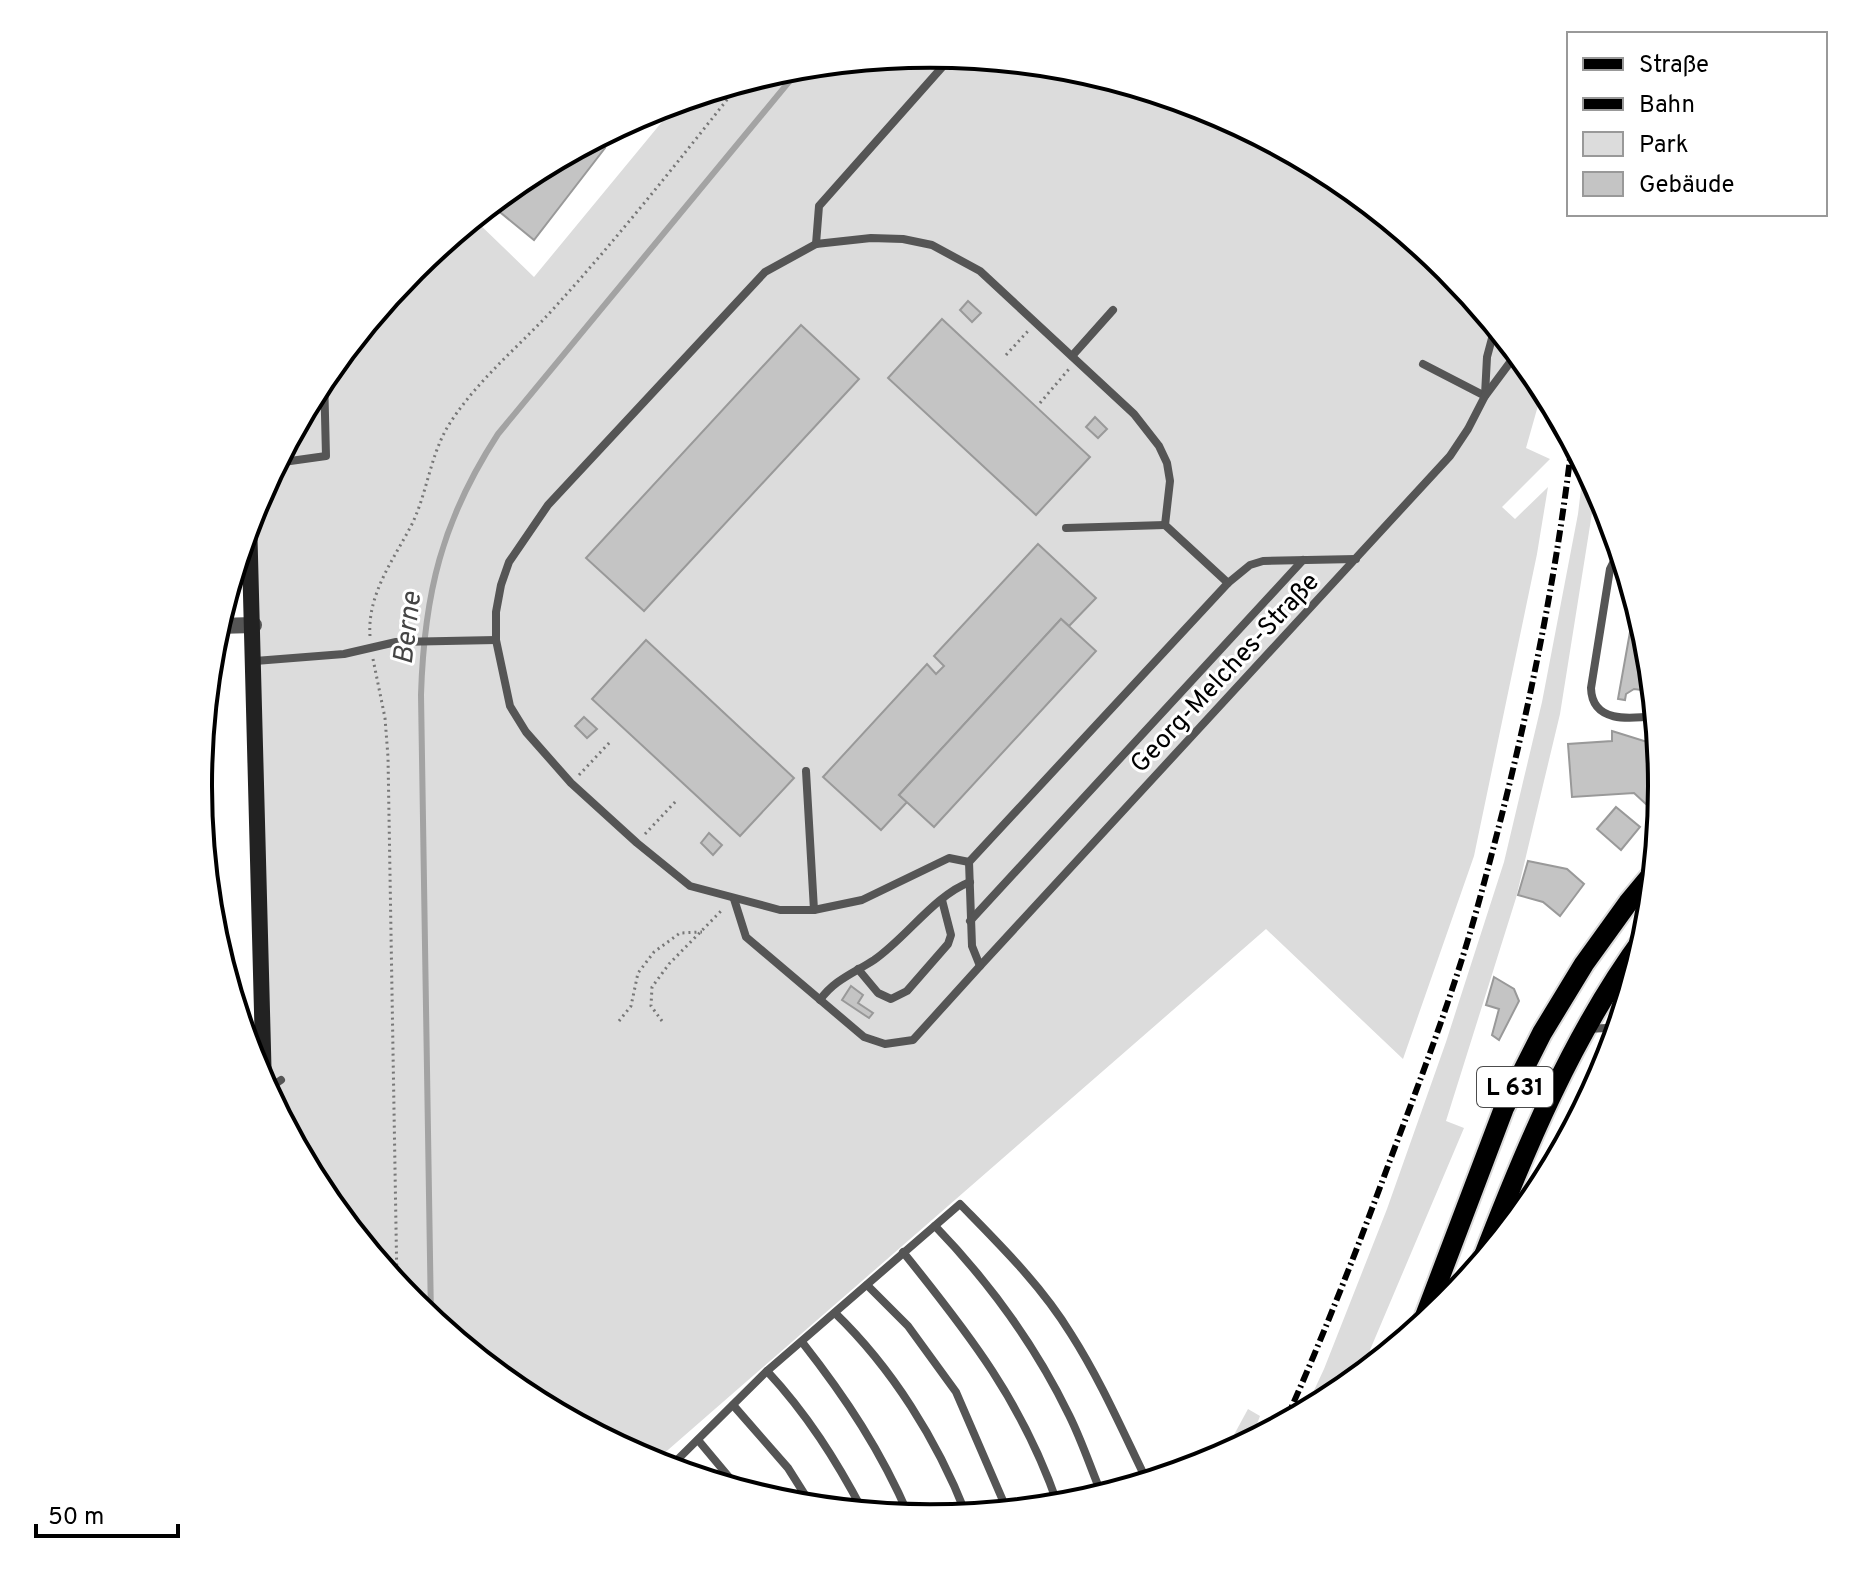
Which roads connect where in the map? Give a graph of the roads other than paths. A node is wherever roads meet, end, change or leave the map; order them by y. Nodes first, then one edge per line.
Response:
1 (941, 68) edge
2 (816, 244) junction
3 (1113, 310) dead end
4 (1492, 340) edge
5 (1072, 356) junction
6 (1509, 363) edge
7 (1423, 364) dead end
8 (1485, 396) junction
9 (325, 400) edge
10 (290, 461) edge
11 (1165, 525) junction
12 (1066, 528) dead end
13 (251, 553) edge
14 (1356, 559) junction
15 (1303, 560) junction
16 (1612, 565) edge
17 (1228, 583) junction
18 (254, 625) junction
19 (230, 626) edge
20 (496, 640) junction
21 (255, 661) junction
22 (1644, 717) edge
23 (806, 771) dead end
24 (969, 862) junction
25 (970, 882) junction
26 (1640, 889) edge
27 (734, 899) junction
28 (942, 900) junction
29 (814, 910) junction
30 (970, 921) junction
31 (1625, 965) edge
32 (980, 966) junction
33 (858, 969) junction
34 (820, 1000) junction
35 (1604, 1029) edge
36 (1584, 1030) junction
37 (264, 1056) edge
38 (281, 1080) dead end
39 (276, 1082) edge
40 (1497, 1225) edge
41 (935, 1226) junction
42 (903, 1252) junction
43 (867, 1285) junction
44 (1431, 1299) edge
45 (835, 1313) junction
46 (802, 1342) junction
47 (767, 1371) junction
48 (733, 1405) junction
49 (698, 1440) junction
50 (680, 1459) edge
51 (1142, 1471) edge
52 (727, 1475) edge
53 (1097, 1484) edge
54 (803, 1492) edge
55 (1053, 1493) edge
56 (857, 1500) edge
57 (1003, 1500) edge
58 (904, 1503) edge
59 (961, 1503) edge

1 - 2 lane
2 - 5 lane
2 - 20 lane
3 - 5 lane
4 - 8 lane, Georg-Melches-Straße
5 - 11 lane
6 - 8 lane, Georg-Melches-Straße
7 - 8 lane
8 - 14 lane, Georg-Melches-Straße
9 - 10 lane
11 - 12 lane
11 - 17 lane
13 - 18 street
14 - 15 lane
14 - 32 lane, Georg-Melches-Straße
15 - 17 lane
15 - 30 lane
16 - 22 lane
17 - 24 lane
18 - 19 street
18 - 21 street
20 - 21 lane
20 - 27 lane
21 - 37 street
23 - 29 lane
24 - 25 lane
24 - 29 lane
25 - 28 lane
25 - 30 lane
26 - 44 main road, L 631
27 - 29 lane
27 - 34 lane, Georg-Melches-Straße
28 - 33 lane
28 - 33 lane
30 - 32 lane
31 - 36 main road, L 631
32 - 34 lane, Georg-Melches-Straße
33 - 34 lane
35 - 36 lane
36 - 40 main road, L 631
38 - 39 lane
41 - 42 lane
41 - 51 lane
41 - 53 lane
42 - 43 lane
42 - 55 lane
43 - 45 lane
43 - 57 lane
45 - 46 lane
45 - 59 lane
46 - 47 lane
46 - 58 lane
47 - 48 lane
47 - 56 lane
48 - 49 lane
48 - 54 lane
49 - 50 lane
49 - 52 lane

